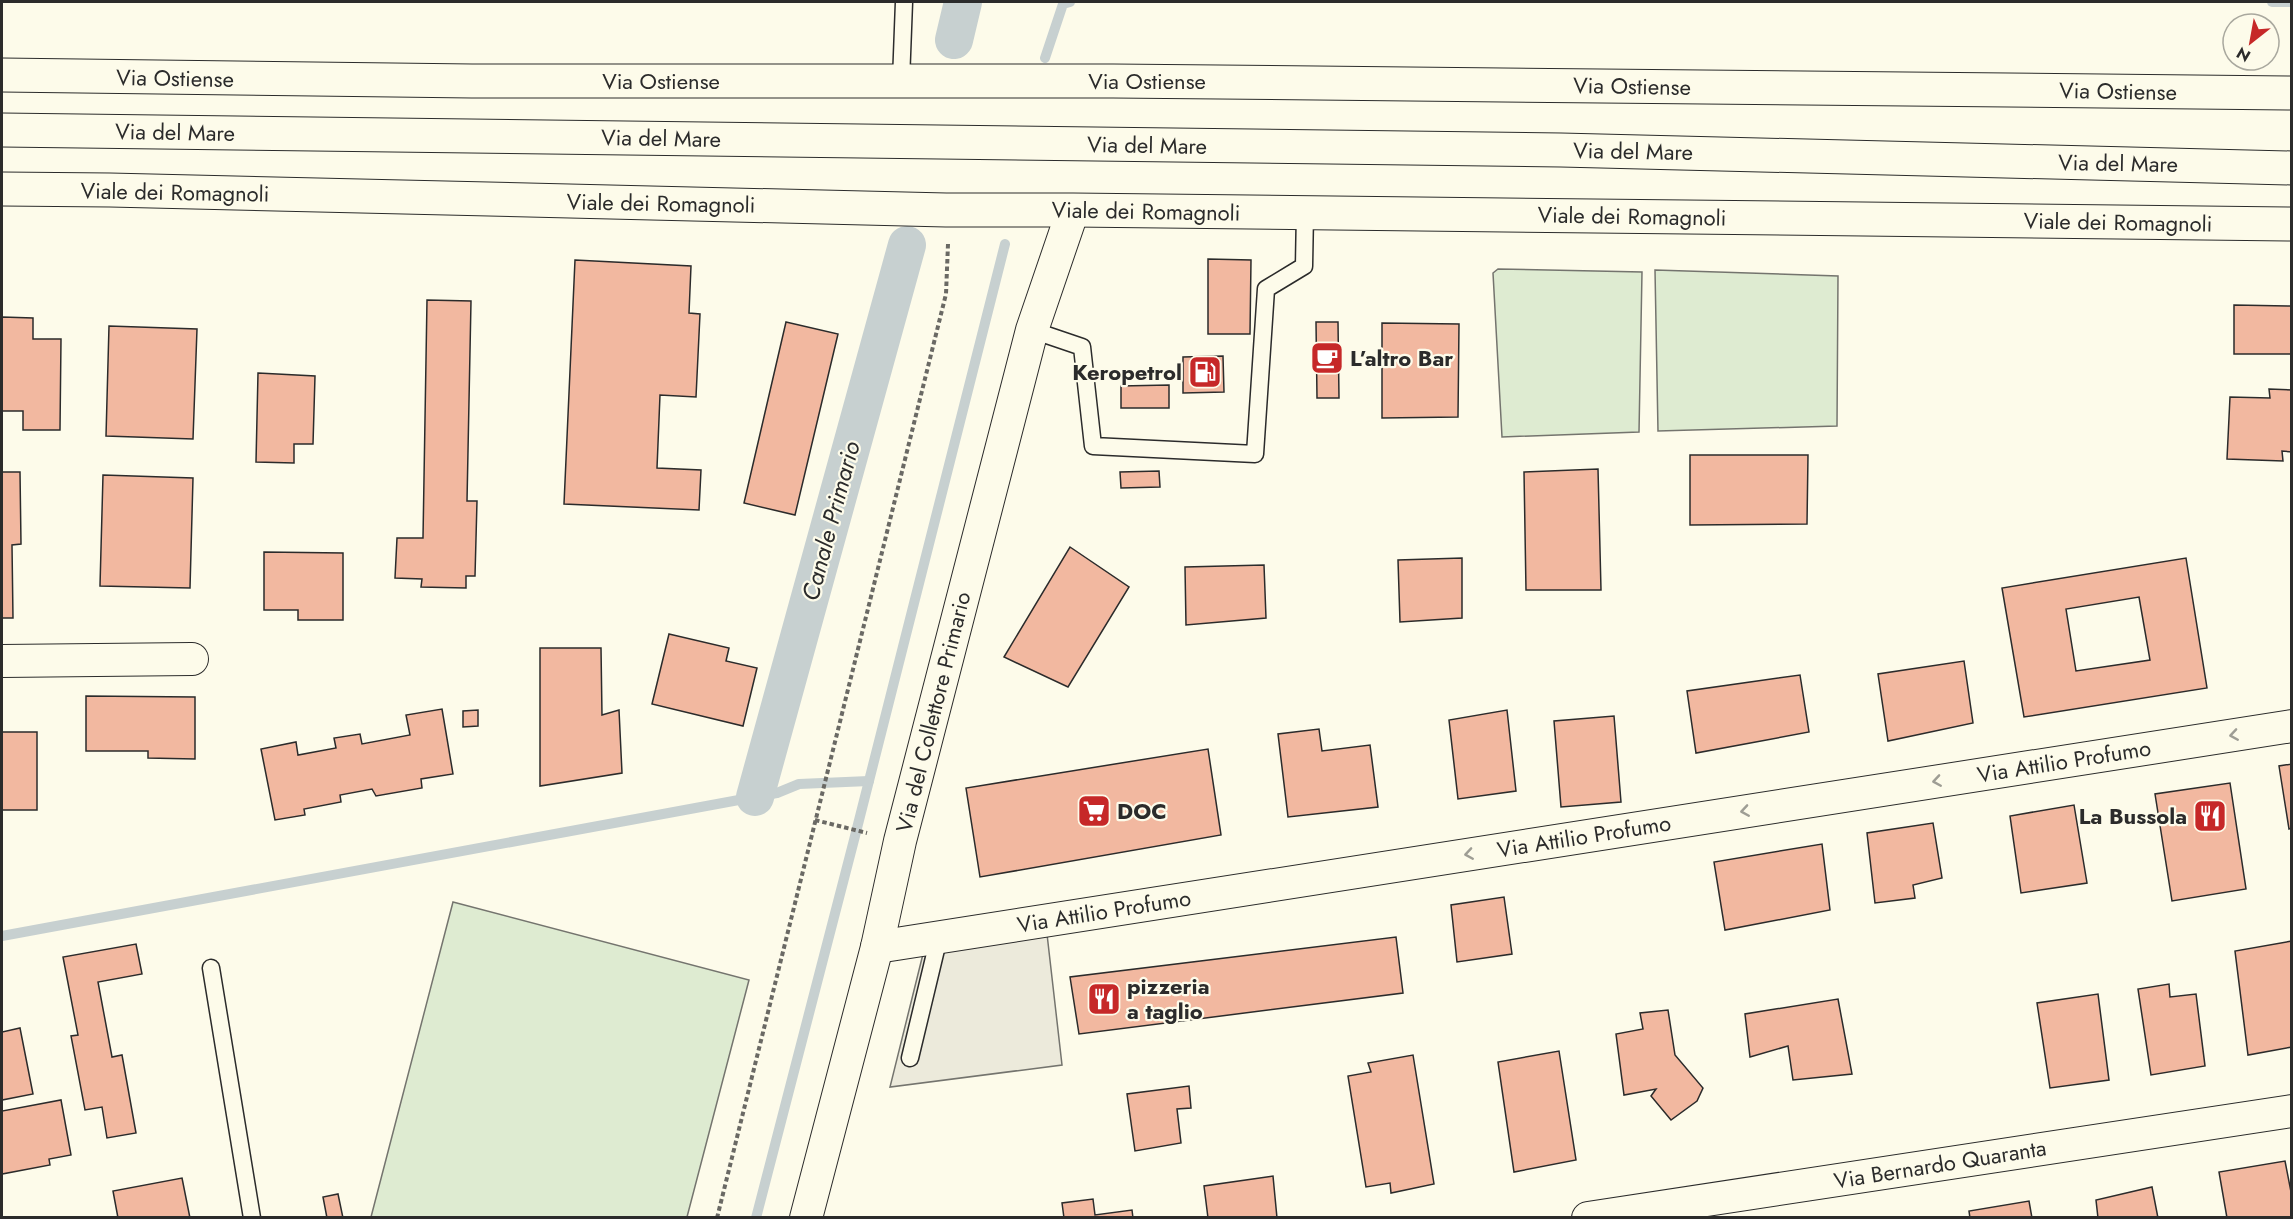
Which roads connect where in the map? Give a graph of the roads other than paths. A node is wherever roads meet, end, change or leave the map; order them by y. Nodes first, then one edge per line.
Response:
1 (904, 2) edge
2 (2, 75) edge
3 (901, 81) junction
4 (2292, 93) edge
5 (2, 130) edge
6 (2292, 168) edge
7 (2, 189) edge
8 (1073, 210) junction
9 (1305, 213) junction
10 (2292, 224) edge
11 (1032, 330) junction
12 (192, 659) dead end
13 (2, 661) edge
14 (2292, 726) edge
15 (939, 937) junction
16 (877, 947) junction
17 (211, 968) dead end
18 (910, 1058) dead end
19 (2292, 1111) edge
20 (1674, 1211) edge
21 (252, 1218) edge
22 (806, 1218) edge
23 (1588, 1218) edge

1 - 3 lane
2 - 3 main road, Via Ostiense
3 - 4 main road, Via Ostiense
5 - 6 main road, Via del Mare
7 - 8 main road, Viale dei Romagnoli
8 - 9 main road, Viale dei Romagnoli
8 - 11 street, Via del Collettore Primario
9 - 10 main road, Viale dei Romagnoli
9 - 11 lane
11 - 16 street, Via del Collettore Primario
12 - 13 street
14 -> 15 street, Via Attilio Profumo
15 - 16 street, Via Attilio Profumo
15 - 18 lane
16 - 22 street, Via del Collettore Primario
17 - 21 lane
19 - 20 street, Via Bernardo Quaranta
20 - 23 street, Via Bernardo Quaranta

